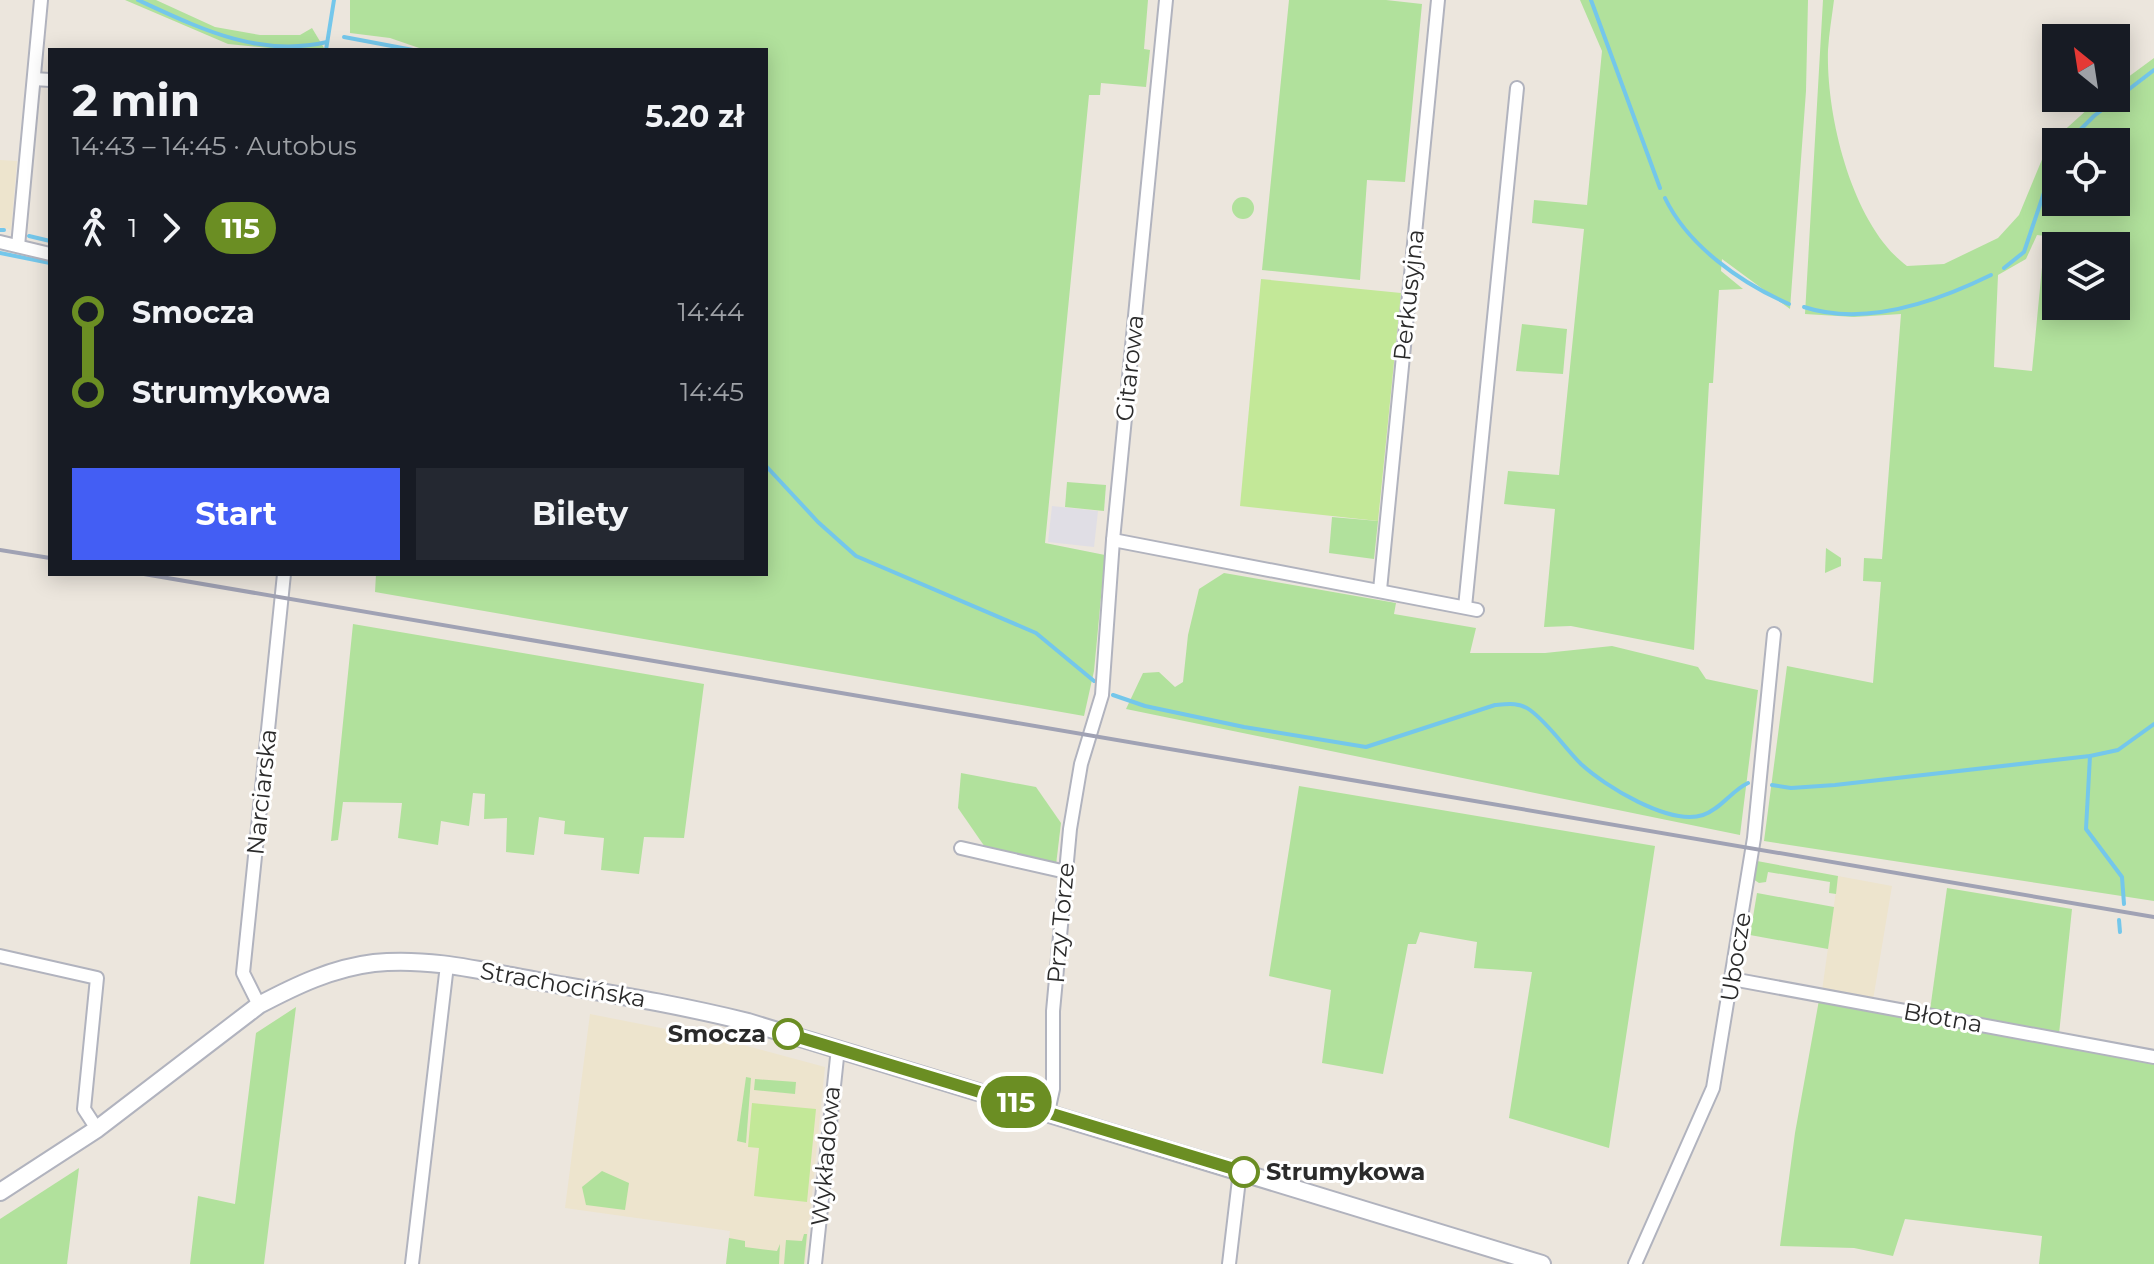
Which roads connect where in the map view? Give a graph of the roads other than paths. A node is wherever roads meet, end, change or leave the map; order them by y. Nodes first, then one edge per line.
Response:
1 (41, 0) edge
2 (1166, 0) edge
3 (1438, 0) edge
4 (34, 79) junction
5 (48, 80) edge
6 (1517, 88) dead end
7 (0, 242) edge
8 (18, 246) junction
9 (48, 254) edge
10 (1113, 540) junction
11 (284, 576) edge
12 (1380, 590) junction
13 (1774, 634) dead end
14 (1090, 736) joint
15 (961, 848) dead end
16 (1066, 872) junction
17 (0, 956) edge
18 (447, 965) junction
19 (1732, 979) junction
20 (259, 1005) junction
21 (838, 1048) junction
22 (2154, 1057) edge
23 (1048, 1112) junction
24 (97, 1129) junction
25 (1240, 1171) junction
26 (0, 1192) edge
27 (412, 1264) edge
28 (815, 1264) edge
29 (1229, 1264) edge
30 (1542, 1264) edge
31 (1635, 1264) edge

1 - 4 street
2 - 10 street, Gitarowa
3 - 12 street, Perkusyjna
4 - 5 street
4 - 8 street
6 - 12 street
7 - 8 street
8 - 9 street
10 - 12 street
10 - 14 street, Gitarowa
11 - 20 street, Narciarska
13 - 19 street, Ubocze
14 - 16 street, Przy Torze
15 - 16 street
16 - 23 street, Przy Torze
17 - 24 street
18 - 20 main road, Strachocińska
18 - 21 main road, Strachocińska
18 - 27 street
19 - 22 street, Błotna
19 - 31 street, Ubocze
20 - 24 main road, Strachocińska
21 - 23 main road, Strachocińska
21 - 28 street, Wykładowa
23 - 25 main road, Strachocińska
24 - 26 main road, Strachocińska
25 - 29 street
25 - 30 main road, Strachocińska

